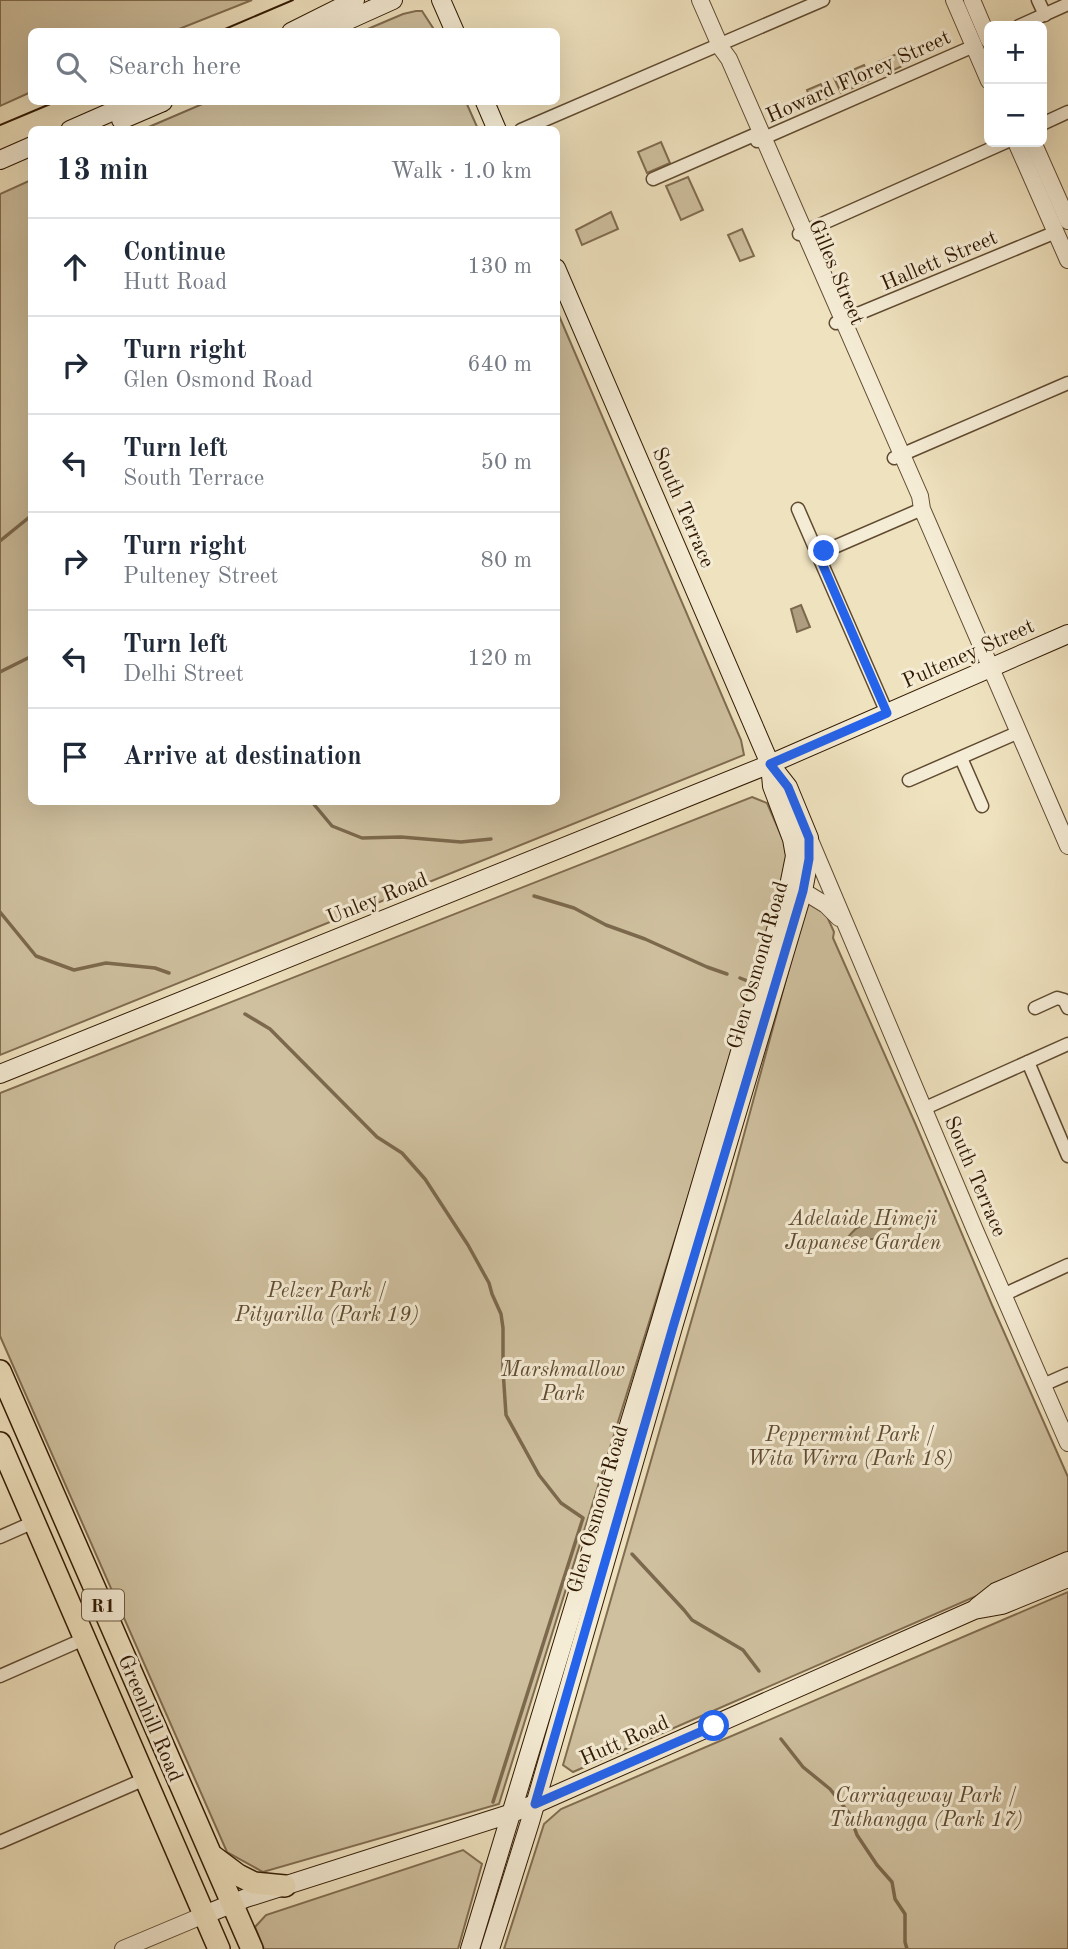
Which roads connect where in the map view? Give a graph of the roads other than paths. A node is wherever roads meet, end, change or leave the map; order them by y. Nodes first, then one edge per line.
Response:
1 (355, 0) edge
2 (393, 0) edge
3 (441, 0) edge
4 (700, 0) edge
5 (823, 0) edge
6 (954, 0) edge
7 (972, 0) edge
8 (1038, 0) edge
9 (1068, 5) edge
10 (1045, 15) junction
11 (1031, 21) edge
12 (298, 28) edge
13 (331, 28) edge
14 (453, 28) edge
15 (984, 36) edge
16 (984, 39) edge
17 (984, 43) edge
18 (720, 46) junction
19 (486, 105) edge
20 (132, 107) edge
21 (1068, 112) edge
22 (1047, 122) edge
23 (81, 126) edge
24 (104, 126) edge
25 (495, 126) edge
26 (530, 126) edge
27 (759, 136) junction
28 (995, 147) edge
29 (1019, 147) edge
30 (1035, 147) edge
31 (28, 148) edge
32 (0, 160) edge
33 (28, 160) edge
34 (0, 172) edge
35 (653, 179) dead end
36 (1062, 227) edge
37 (801, 233) junction
38 (1068, 260) edge
39 (560, 277) edge
40 (840, 322) junction
41 (1068, 383) edge
42 (898, 456) junction
43 (798, 509) dead end
44 (922, 509) junction
45 (818, 554) junction
46 (1068, 634) edge
47 (991, 668) junction
48 (887, 713) junction
49 (1018, 732) junction
50 (961, 758) junction
51 (770, 764) junction
52 (909, 780) dead end
53 (982, 806) dead end
54 (1065, 828) edge
55 (809, 838) junction
56 (1068, 846) edge
57 (796, 888) junction
58 (845, 925) junction
59 (1035, 1007) dead end
60 (1068, 1008) edge
61 (1068, 1044) edge
62 (1028, 1062) junction
63 (0, 1074) edge
64 (923, 1109) junction
65 (1068, 1156) edge
66 (1068, 1265) edge
67 (1003, 1295) junction
68 (0, 1371) edge
69 (1068, 1374) edge
70 (1043, 1385) junction
71 (9, 1391) junction
72 (0, 1419) edge
73 (29, 1437) junction
74 (1068, 1443) edge
75 (4, 1452) edge
76 (625, 1466) junction
77 (34, 1522) junction
78 (0, 1537) edge
79 (1068, 1561) edge
80 (1068, 1578) edge
81 (98, 1594) junction
82 (71, 1607) junction
83 (974, 1610) junction
84 (85, 1639) junction
85 (0, 1676) edge
86 (145, 1779) junction
87 (535, 1804) junction
88 (509, 1814) junction
89 (195, 1819) junction
90 (170, 1836) junction
91 (0, 1842) edge
92 (210, 1853) junction
93 (285, 1886) junction
94 (232, 1903) junction
95 (204, 1915) junction
96 (123, 1949) edge
97 (219, 1949) edge
98 (252, 1949) edge
99 (470, 1949) edge
100 (490, 1949) edge

1 - 12 main road
2 - 13 main road
3 - 14 main road
4 - 18 street, Gilles Street
5 - 18 street
6 - 16 street
7 - 15 street
8 - 10 street
9 - 10 street
10 - 11 street
17 - 27 street, Howard Florey Street
18 - 26 street
18 - 27 street, Gilles Street
19 - 25 main road
20 - 23 main road
20 - 24 main road
21 - 22 street
27 - 35 street, Howard Florey Street
27 - 37 street, Gilles Street
28 - 37 street
29 - 36 street
30 - 36 street
31 - 32 main road
33 - 34 main road
36 - 38 street
36 - 40 street, Hallett Street
37 - 40 street, Gilles Street
39 - 51 main road, South Terrace
40 - 42 street, Gilles Street
41 - 42 street
42 - 44 street, Gilles Street
43 - 45 street
44 - 45 street
44 - 47 street, Gilles Street
45 - 48 street
46 - 47 main road, Pulteney Street
47 - 48 main road, Pulteney Street
47 - 49 street, Gilles Street
48 - 51 main road, Pulteney Street
49 - 50 street
49 - 54 street, Gilles Street
50 - 52 street
50 - 53 street
51 - 55 main road, South Terrace
51 - 57 main road, South Terrace
51 - 63 main road, Unley Road
54 - 56 street, Gilles Street
55 - 57 main road, Glen Osmond Road
55 - 58 street, South Terrace
57 - 58 street, South Terrace
57 - 76 main road, Glen Osmond Road
58 - 64 street, South Terrace
59 - 60 street
61 - 62 street
62 - 64 street
62 - 65 street
64 - 67 street, South Terrace
66 - 67 street
67 - 70 street, South Terrace
68 - 71 highway, Greenhill Road / R1
69 - 70 street
70 - 74 street, South Terrace
71 - 72 highway
71 - 73 highway, Greenhill Road / R1
73 - 75 highway
73 - 81 highway, Greenhill Road / R1
75 - 77 highway, Greenhill Road / R1
76 - 87 main road, Glen Osmond Road
76 - 88 main road, Glen Osmond Road
77 - 78 street
77 - 82 highway, Greenhill Road / R1
79 - 83 main road, Hutt Road
80 - 83 main road, Hutt Road
81 - 82 highway
81 - 89 highway, Greenhill Road / R1
82 - 84 highway, Greenhill Road / R1
83 - 87 main road, Hutt Road
84 - 85 street
84 - 86 highway, Greenhill Road / R1
86 - 90 highway, Greenhill Road / R1
86 - 91 street
87 - 88 main road, Hutt Road
87 - 100 main road, Glen Osmond Road
88 - 93 main road, Hutt Road
88 - 99 main road, Glen Osmond Road
89 - 90 highway
89 - 92 highway, Greenhill Road / R1
90 - 95 highway, Greenhill Road / R1
92 - 93 highway
92 - 94 highway, Greenhill Road / R1
93 - 94 main road, Hutt Road
94 - 95 main road, Hutt Road
94 - 98 highway, Greenhill Road / R1
95 - 96 street
95 - 97 highway, Greenhill Road / R1

